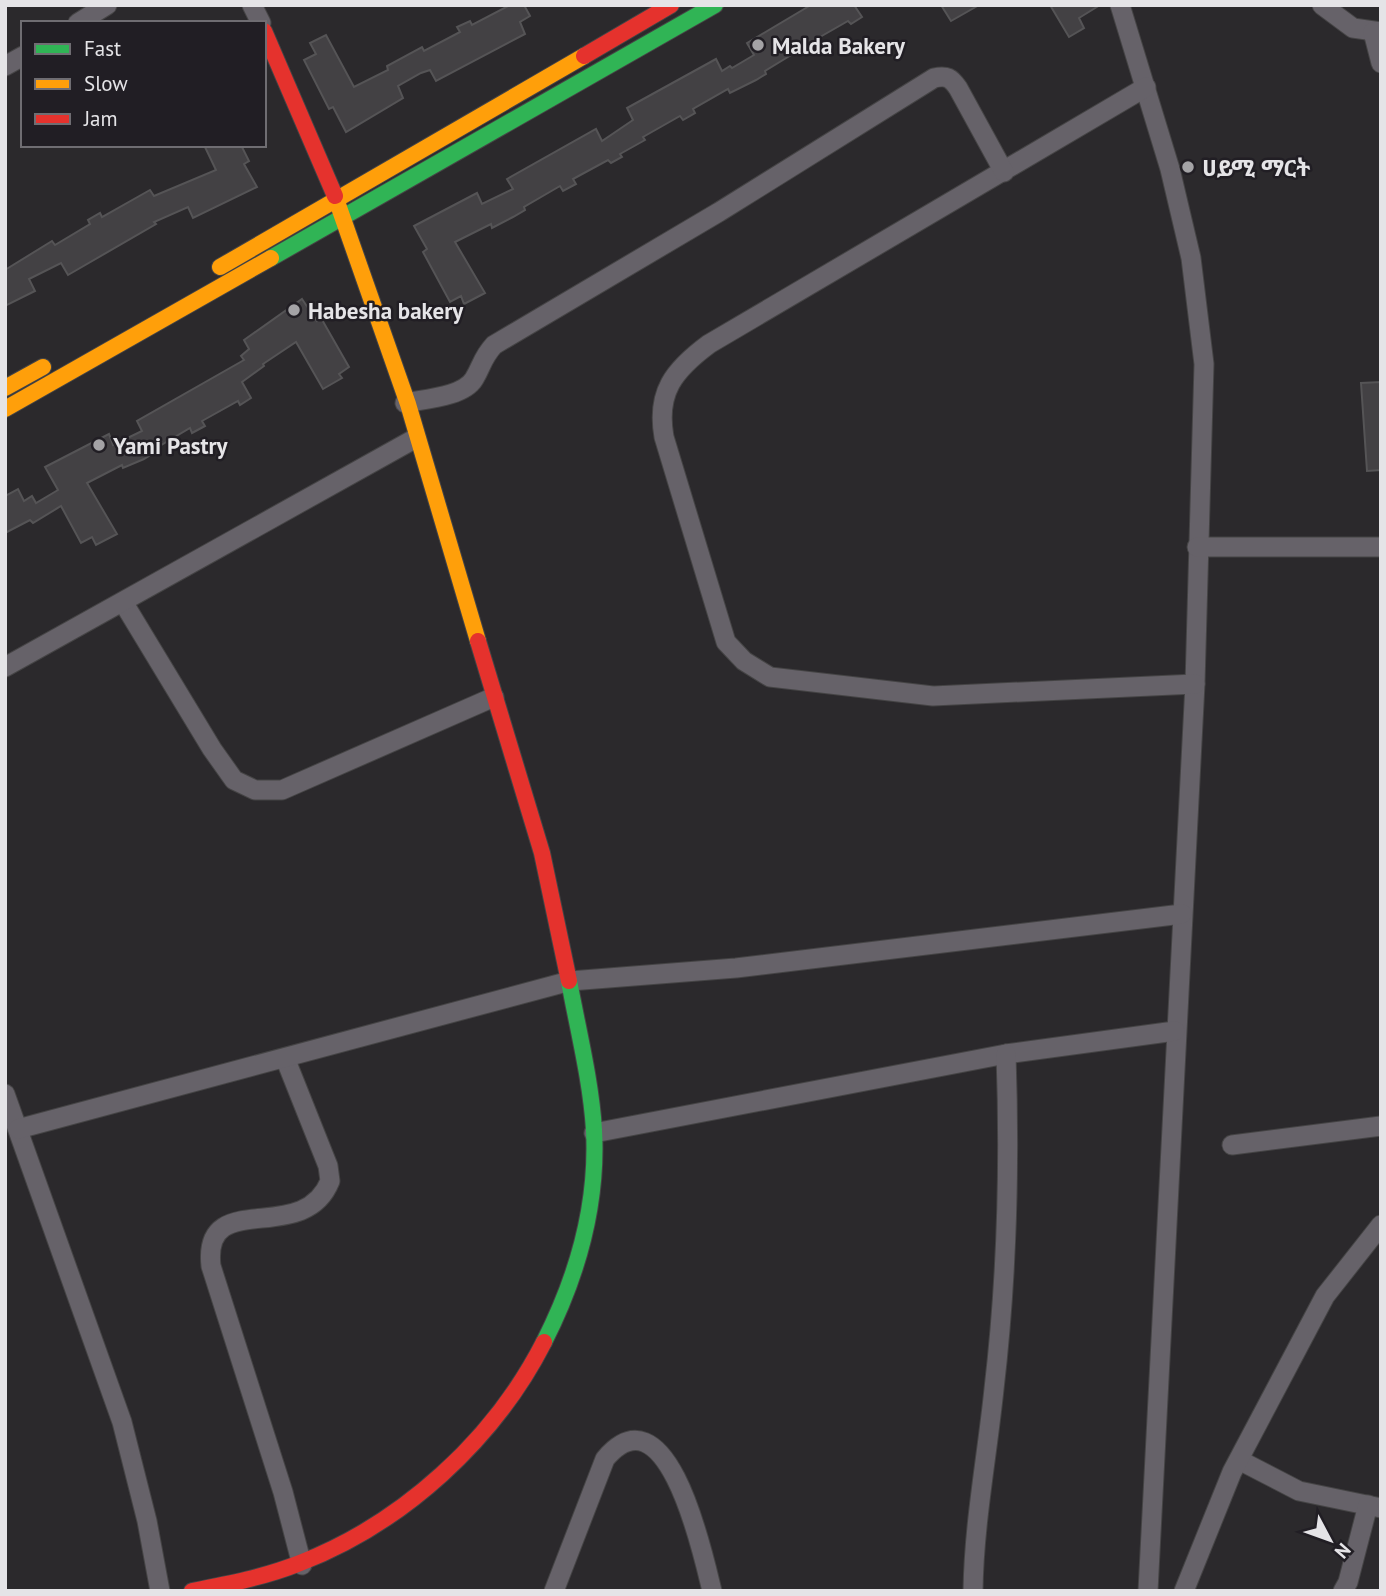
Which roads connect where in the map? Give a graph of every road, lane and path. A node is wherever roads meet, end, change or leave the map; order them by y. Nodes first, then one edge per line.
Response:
1 (107, 5) edge
2 (252, 5) edge
3 (671, 5) edge
4 (715, 5) edge
5 (1120, 5) edge
6 (1322, 5) edge
7 (81, 21) edge
8 (260, 21) edge
9 (1377, 32) edge
10 (266, 35) edge
11 (21, 57) edge
12 (1381, 63) edge
13 (5, 66) edge
14 (1146, 87) junction
15 (1004, 172) junction
16 (336, 201) junction
17 (342, 219) junction
18 (206, 274) dead end
19 (52, 361) dead end
20 (5, 388) edge
21 (405, 403) junction
22 (5, 410) edge
23 (416, 438) junction
24 (1197, 547) junction
25 (1379, 550) edge
26 (123, 602) junction
27 (5, 667) edge
28 (1195, 684) junction
29 (494, 697) junction
30 (1182, 914) junction
31 (570, 981) junction
32 (1175, 1031) junction
33 (1006, 1054) junction
34 (285, 1058) junction
35 (5, 1094) edge
36 (1381, 1126) edge
37 (18, 1129) junction
38 (594, 1133) junction
39 (1233, 1145) dead end
40 (1381, 1225) edge
41 (1239, 1460) junction
42 (1375, 1507) edge
43 (302, 1565) junction
44 (160, 1591) edge
45 (192, 1591) edge
46 (554, 1591) edge
47 (712, 1591) edge
48 (973, 1591) edge
49 (1148, 1591) edge
50 (1184, 1591) edge
51 (1343, 1591) edge

1 - 7 street
2 - 8 street
3 - 16 street
4 - 17 street
5 - 14 street
6 - 9 street
9 - 12 street
10 - 16 street
11 - 13 street
14 - 15 street
14 - 24 street
15 - 21 street
15 - 28 street
16 - 17 street
16 - 18 street
17 - 21 street
17 - 22 street
19 - 20 street
21 - 23 street
23 - 26 street
23 - 29 street
24 - 25 street
24 - 28 street
26 - 27 street
26 - 29 street
28 - 30 street
29 - 31 street
30 - 31 street
30 - 32 street
31 - 34 street
31 - 38 street
32 - 33 street
32 - 49 street
33 - 38 street
33 - 48 street
34 - 37 street
34 - 43 street
35 - 37 street
36 - 39 street
37 - 44 street
38 - 43 street
40 - 41 street
41 - 42 street
41 - 50 street
42 - 51 street
43 - 45 street
46 - 47 street

